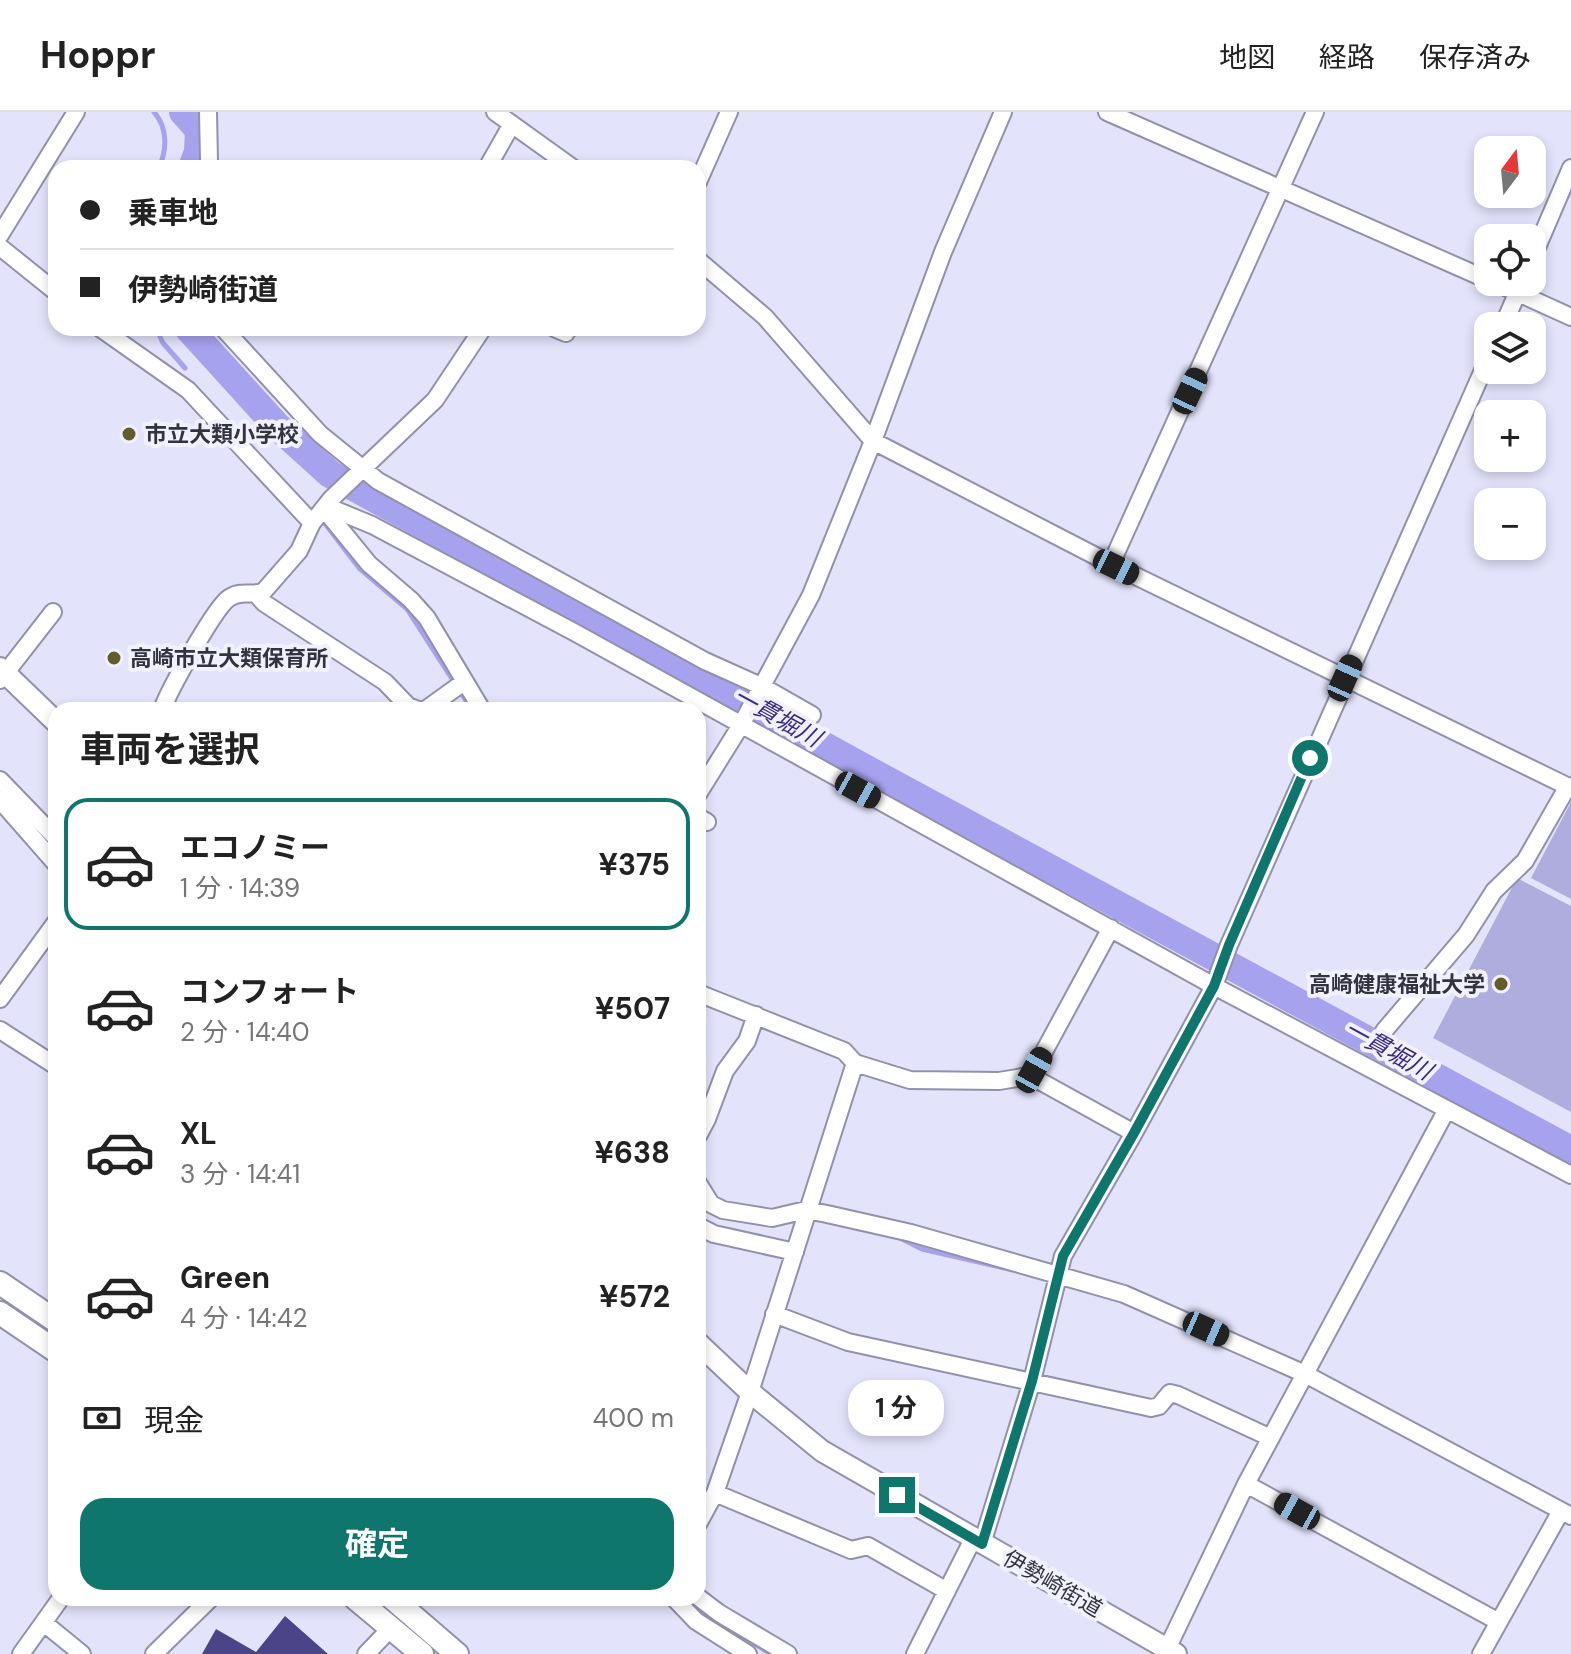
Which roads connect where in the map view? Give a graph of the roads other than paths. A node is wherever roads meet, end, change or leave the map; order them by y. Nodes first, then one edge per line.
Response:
1 (76, 112) edge
2 (208, 112) edge
3 (495, 112) edge
4 (729, 112) edge
5 (1003, 112) edge
6 (1107, 112) edge
7 (1315, 112) edge
8 (512, 124) junction
9 (209, 160) edge
10 (492, 160) edge
11 (562, 160) edge
12 (706, 164) edge
13 (1571, 168) edge
14 (1282, 189) junction
15 (1546, 226) edge
16 (0, 235) edge
17 (0, 247) edge
18 (706, 267) edge
19 (1474, 274) edge
20 (48, 286) edge
21 (1535, 296) edge
22 (1571, 317) edge
23 (111, 336) edge
24 (230, 336) edge
25 (478, 336) edge
26 (1477, 384) edge
27 (873, 441) junction
28 (360, 472) junction
29 (327, 505) junction
30 (312, 523) junction
31 (1111, 564) junction
32 (257, 595) junction
33 (53, 612) dead end
34 (2, 674) edge
35 (1345, 678) junction
36 (464, 682) junction
37 (762, 689) junction
38 (166, 702) edge
39 (404, 702) edge
40 (436, 702) edge
41 (477, 702) edge
42 (703, 702) edge
43 (706, 704) edge
44 (48, 715) edge
45 (812, 715) dead end
46 (742, 723) junction
47 (0, 780) edge
48 (706, 781) edge
49 (1569, 787) edge
50 (0, 800) edge
51 (48, 830) edge
52 (48, 855) edge
53 (1111, 928) junction
54 (48, 933) edge
55 (1215, 983) junction
56 (706, 996) edge
57 (0, 999) edge
58 (756, 1015) junction
59 (0, 1030) edge
60 (1384, 1031) dead end
61 (48, 1061) edge
62 (855, 1063) junction
63 (1035, 1075) junction
64 (1446, 1111) junction
65 (706, 1121) edge
66 (1134, 1133) junction
67 (1571, 1175) edge
68 (706, 1196) edge
69 (809, 1211) junction
70 (706, 1230) edge
71 (795, 1252) junction
72 (1060, 1274) junction
73 (0, 1283) edge
74 (0, 1313) edge
75 (774, 1314) junction
76 (48, 1316) edge
77 (48, 1346) edge
78 (706, 1351) edge
79 (1305, 1374) junction
80 (1032, 1381) junction
81 (750, 1392) junction
82 (1271, 1438) junction
83 (1246, 1484) junction
84 (715, 1493) junction
85 (706, 1509) edge
86 (1566, 1513) edge
87 (978, 1541) junction
88 (947, 1591) junction
89 (706, 1603) edge
90 (56, 1606) edge
91 (203, 1606) edge
92 (365, 1606) edge
93 (401, 1606) edge
94 (682, 1606) edge
95 (1499, 1622) junction
96 (44, 1623) junction
97 (391, 1628) junction
98 (1164, 1650) edge
99 (21, 1654) edge
100 (82, 1654) edge
101 (154, 1654) edge
102 (366, 1654) edge
103 (422, 1654) edge
104 (457, 1654) edge
105 (748, 1654) edge
106 (788, 1654) edge
107 (915, 1654) edge
108 (1481, 1654) edge

1 - 16 street
2 - 9 street
3 - 8 street
4 - 12 street
5 - 27 street
6 - 14 street
7 - 14 street
8 - 10 street
8 - 11 street
13 - 15 street
14 - 19 street
14 - 31 street
17 - 20 street
18 - 27 street
21 - 22 street
23 - 30 street
24 - 28 street
25 - 28 street
26 - 35 street
27 - 31 street
27 - 37 street
28 - 29 street
28 - 37 street
29 - 30 street
29 - 36 street
29 - 42 street
30 - 32 street
31 - 35 street
32 - 38 street
32 - 39 street
33 - 34 street
34 - 44 main road
35 - 49 street
35 - 55 street
36 - 40 street
36 - 41 street
37 - 45 street
37 - 46 street
43 - 46 street
46 - 48 street
46 - 53 street
47 - 51 street
49 - 60 street
50 - 52 street
53 - 55 street
53 - 63 street
54 - 57 street
55 - 64 street
55 - 66 street
56 - 58 street
58 - 62 street
58 - 65 street
59 - 61 street
62 - 63 street
62 - 69 street
63 - 66 street
64 - 67 street
64 - 79 street
66 - 72 street
68 - 69 street
69 - 71 street
69 - 72 street
70 - 71 street
71 - 75 street
72 - 79 street
72 - 80 street
73 - 76 highway
74 - 77 highway
75 - 80 street
75 - 81 street
78 - 81 main road, 伊勢崎街道
79 - 82 street
79 - 86 street
80 - 82 street
80 - 87 street
81 - 84 street
81 - 87 main road, 伊勢崎街道
82 - 83 street
83 - 95 street
83 - 98 street
84 - 85 street
84 - 88 street
86 - 95 street
87 - 88 street
87 - 98 main road, 伊勢崎街道
88 - 107 street
89 - 106 street
90 - 96 street
91 - 101 street
92 - 97 highway
93 - 104 highway
94 - 105 street
95 - 108 street
96 - 99 street
96 - 100 street
97 - 102 street
97 - 103 highway

